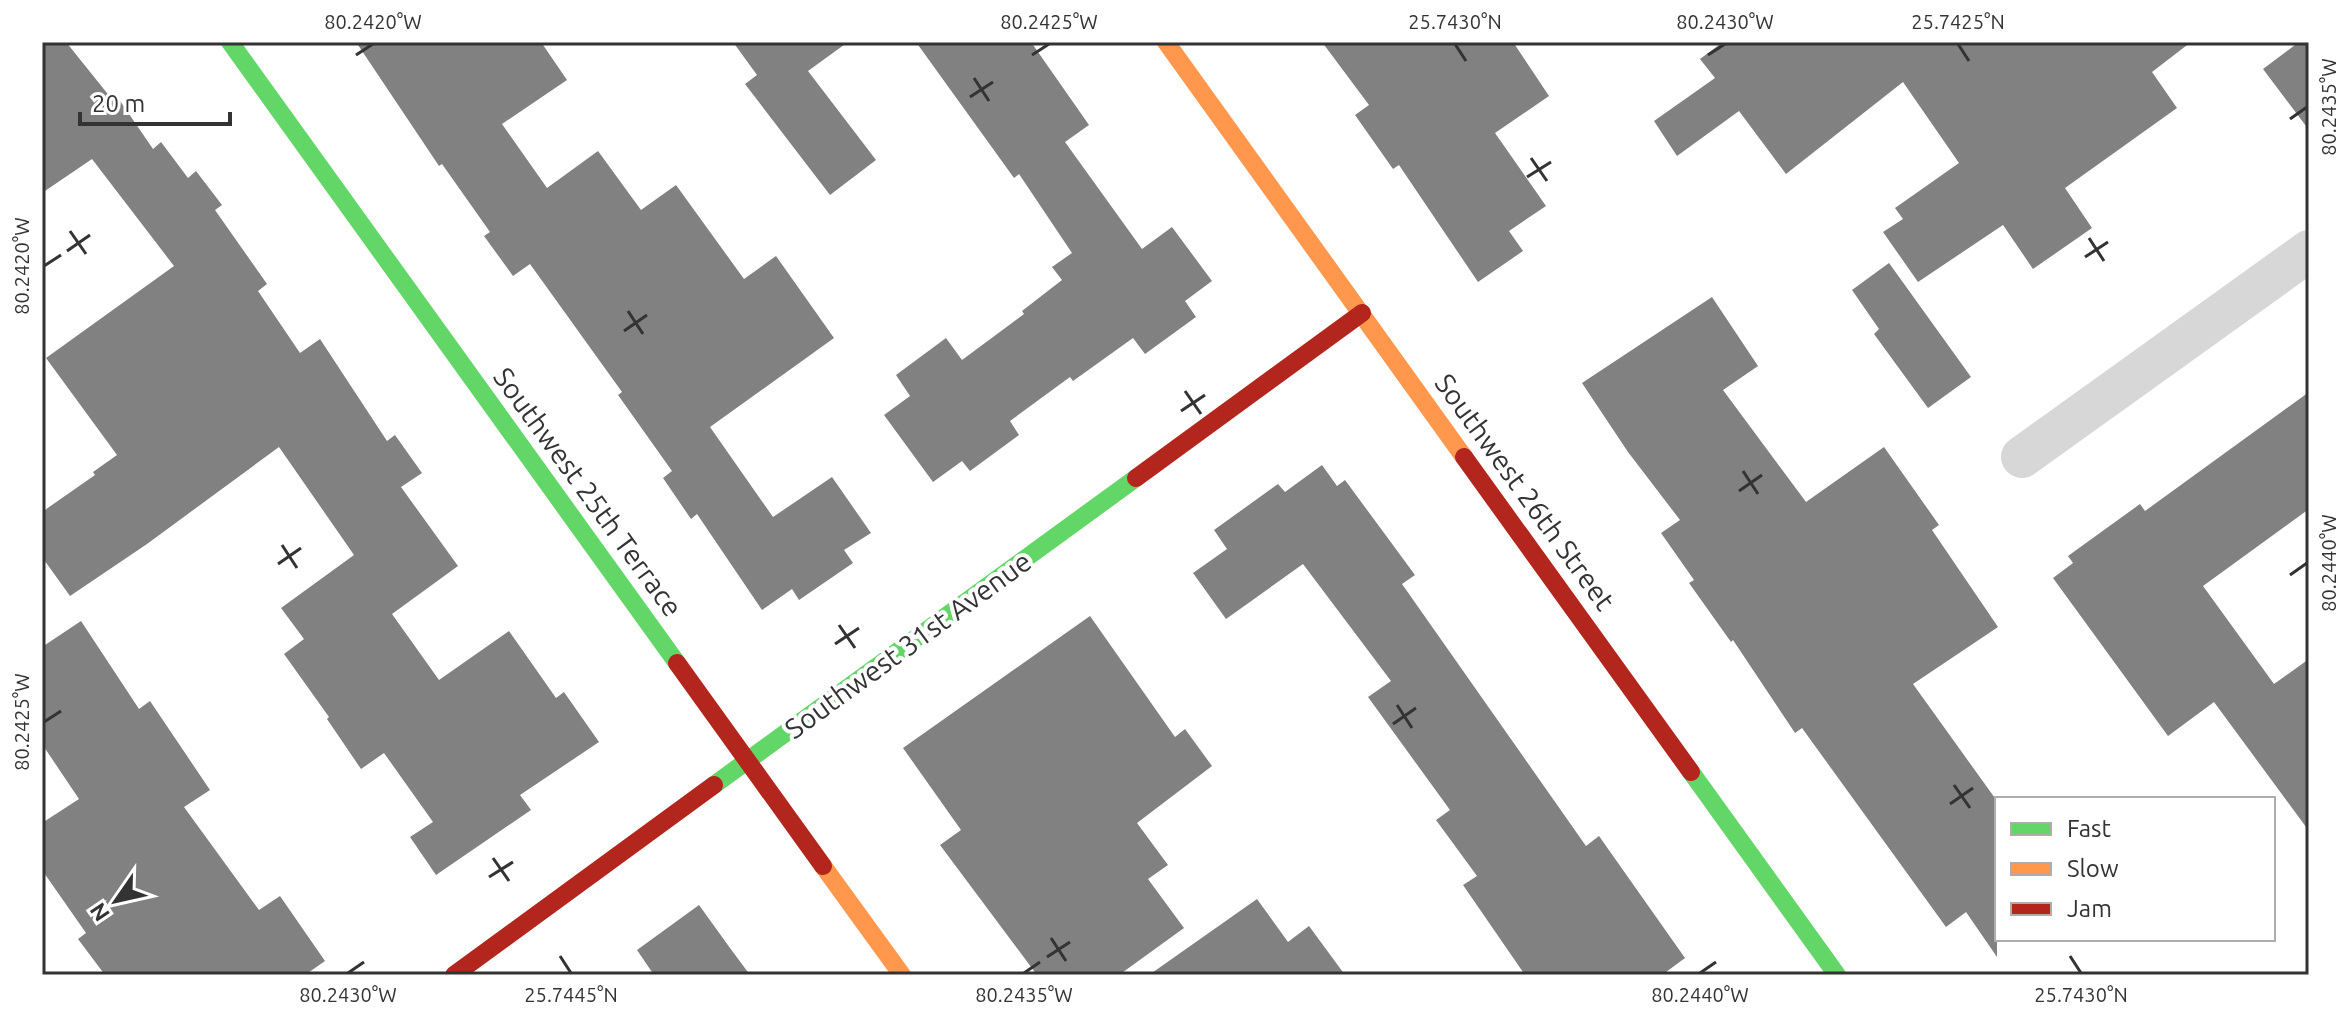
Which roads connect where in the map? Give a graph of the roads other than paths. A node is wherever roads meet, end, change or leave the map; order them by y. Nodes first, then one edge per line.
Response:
1 (230, 42) edge
2 (1166, 42) edge
3 (2309, 251) edge
4 (1362, 313) junction
5 (2022, 457) dead end
6 (747, 762) junction
7 (454, 975) edge
8 (902, 975) edge
9 (1837, 975) edge

1 - 6 street, Southwest 25th Terrace
2 - 4 street, Southwest 26th Street
3 - 5 street
4 - 6 street, Southwest 31st Avenue
4 - 9 street, Southwest 26th Street
6 - 7 street, Southwest 31st Avenue
6 - 8 street, Southwest 25th Terrace

